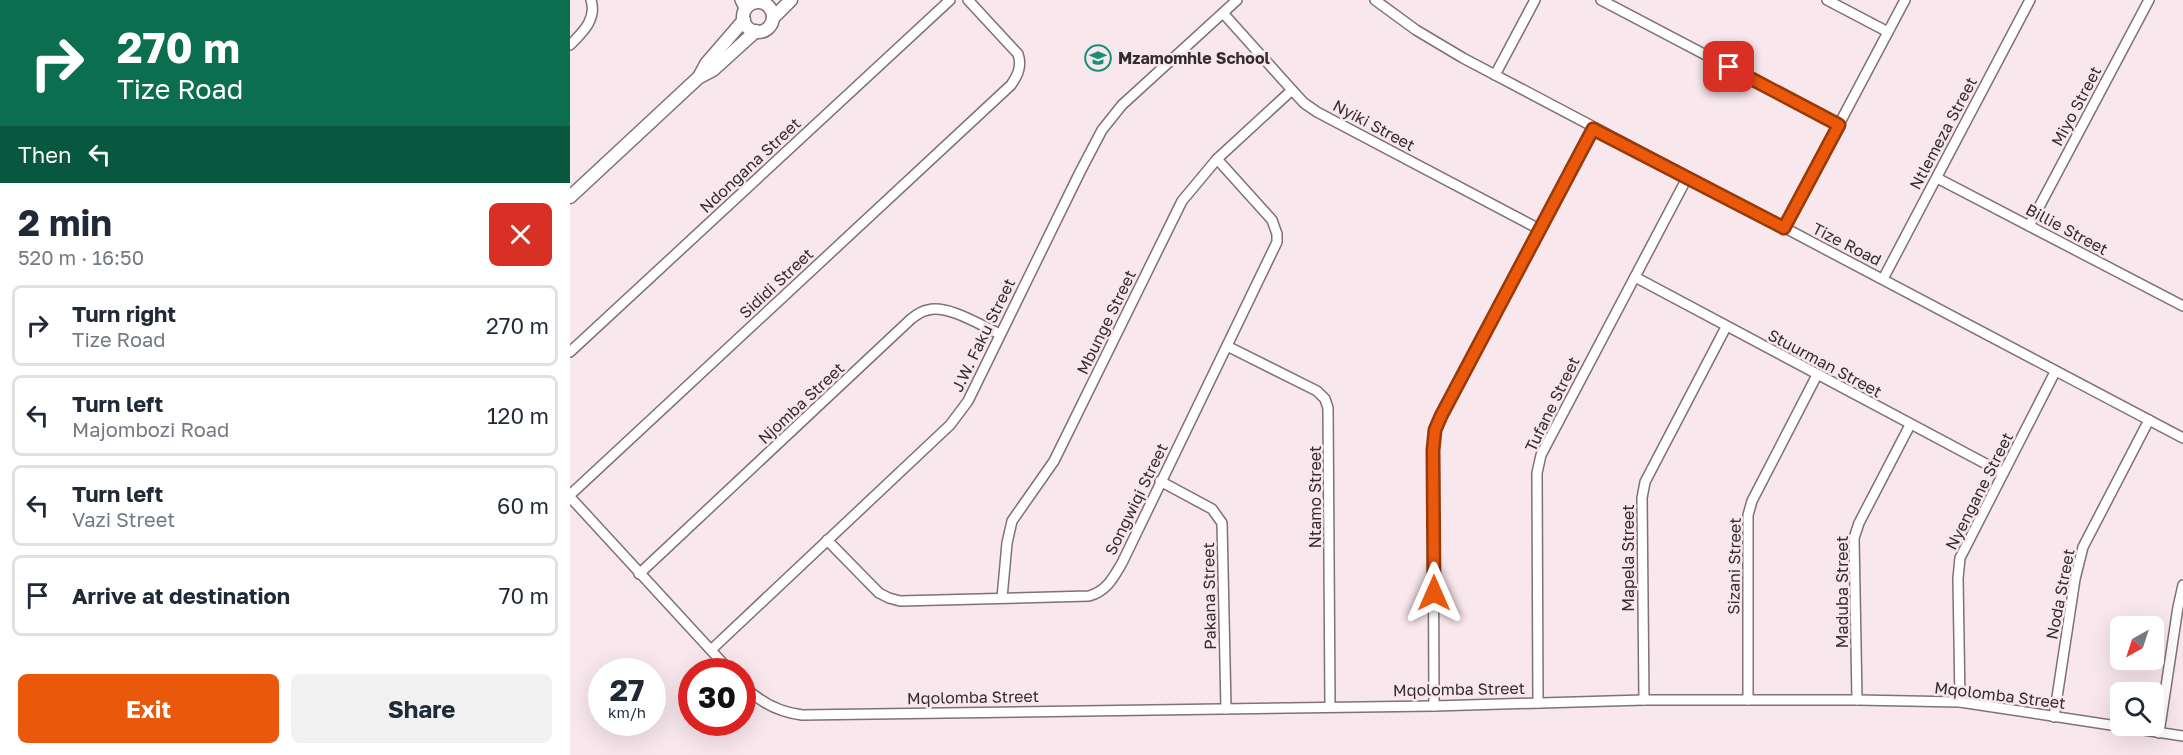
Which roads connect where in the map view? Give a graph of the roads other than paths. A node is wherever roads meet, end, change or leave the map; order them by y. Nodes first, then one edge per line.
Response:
1 (591, 0) edge
2 (791, 0) edge
3 (950, 0) edge
4 (968, 0) edge
5 (1237, 0) edge
6 (1375, 0) edge
7 (1535, 0) edge
8 (1601, 0) edge
9 (1827, 0) edge
10 (1905, 0) edge
11 (2030, 0) edge
12 (2149, 0) edge
13 (751, 5) edge
14 (1223, 13) junction
15 (773, 18) junction
16 (756, 31) junction
17 (1888, 32) junction
18 (570, 45) edge
19 (1495, 75) junction
20 (698, 78) junction
21 (1292, 90) junction
22 (1839, 125) junction
23 (1593, 129) junction
24 (1217, 159) junction
25 (1686, 178) junction
26 (1937, 178) junction
27 (570, 197) edge
28 (2029, 226) junction
29 (1784, 228) junction
30 (1539, 229) junction
31 (1635, 276) junction
32 (1883, 279) junction
33 (2183, 306) edge
34 (1726, 327) junction
35 (1000, 334) junction
36 (1227, 346) junction
37 (570, 352) edge
38 (2055, 372) junction
39 (1817, 375) junction
40 (2149, 420) junction
41 (1910, 425) junction
42 (2183, 438) edge
43 (2003, 473) junction
44 (1160, 482) junction
45 (570, 496) edge
46 (827, 540) junction
47 (639, 574) junction
48 (2183, 585) edge
49 (1002, 598) junction
50 (711, 650) junction
51 (718, 658) edge
52 (756, 698) edge
53 (1644, 700) junction
54 (1748, 700) junction
55 (1857, 700) junction
56 (2164, 700) edge
57 (1960, 702) junction
58 (1538, 703) junction
59 (1330, 706) junction
60 (1434, 706) junction
61 (1226, 709) junction
62 (2054, 717) junction
63 (2110, 726) edge
64 (2164, 734) edge
65 (2183, 736) edge

1 - 18 street
2 - 15 street
3 - 37 street, Ndongana Street
4 - 45 street, Sididi Street
5 - 14 street, J.W. Faku Street
6 - 19 street, Tize Road
7 - 19 street
8 - 22 street
9 - 17 street
10 - 17 street
11 - 26 street, Ntlemeza Street
12 - 28 street, Miyo Street
13 - 15 street
13 - 16 street
13 - 20 street
14 - 21 street, Nyiki Street
14 - 35 street, J.W. Faku Street
15 - 16 street
16 - 20 street
17 - 22 street
19 - 23 street, Tize Road
20 - 27 street
21 - 24 street, Mbunge Street
21 - 30 street, Nyiki Street
22 - 29 street
23 - 25 street, Tize Road
23 - 30 street
24 - 36 street, Songwiqi Street
24 - 49 street, Mbunge Street
25 - 29 street, Tize Road
25 - 31 street, Tufane Street
26 - 28 street, Billie Street
26 - 32 street, Ntlemeza Street
28 - 33 street, Billie Street
29 - 32 street, Tize Road
30 - 60 street
31 - 34 street, Stuurman Street
31 - 58 street, Tufane Street
32 - 38 street, Tize Road
34 - 39 street, Stuurman Street
34 - 53 street, Mapela Street
35 - 46 street, J.W. Faku Street
35 - 47 street, Njomba Street
36 - 44 street, Songwiqi Street
36 - 59 street, Ntamo Street
38 - 40 street, Tize Road
38 - 43 street, Nyengane Street
39 - 41 street, Stuurman Street
39 - 54 street, Sizani Street
40 - 42 street, Tize Road
40 - 62 street, Noda Street
41 - 43 street, Stuurman Street
41 - 55 street, Maduba Street
43 - 57 street, Nyengane Street
44 - 49 street, Songwiqi Street
44 - 61 street, Pakana Street
45 - 47 street
46 - 49 street, Songwiqi Street
46 - 50 street, J.W. Faku Street
47 - 50 street
48 - 56 street
50 - 51 street
52 - 61 street, Mqolomba Street
53 - 54 street, Mqolomba Street
53 - 58 street, Mqolomba Street
54 - 55 street, Mqolomba Street
55 - 57 street, Mqolomba Street
57 - 62 street, Mqolomba Street
58 - 60 street, Mqolomba Street
59 - 60 street, Mqolomba Street
59 - 61 street, Mqolomba Street
62 - 63 street, Mqolomba Street
64 - 65 street, Mqolomba Street

